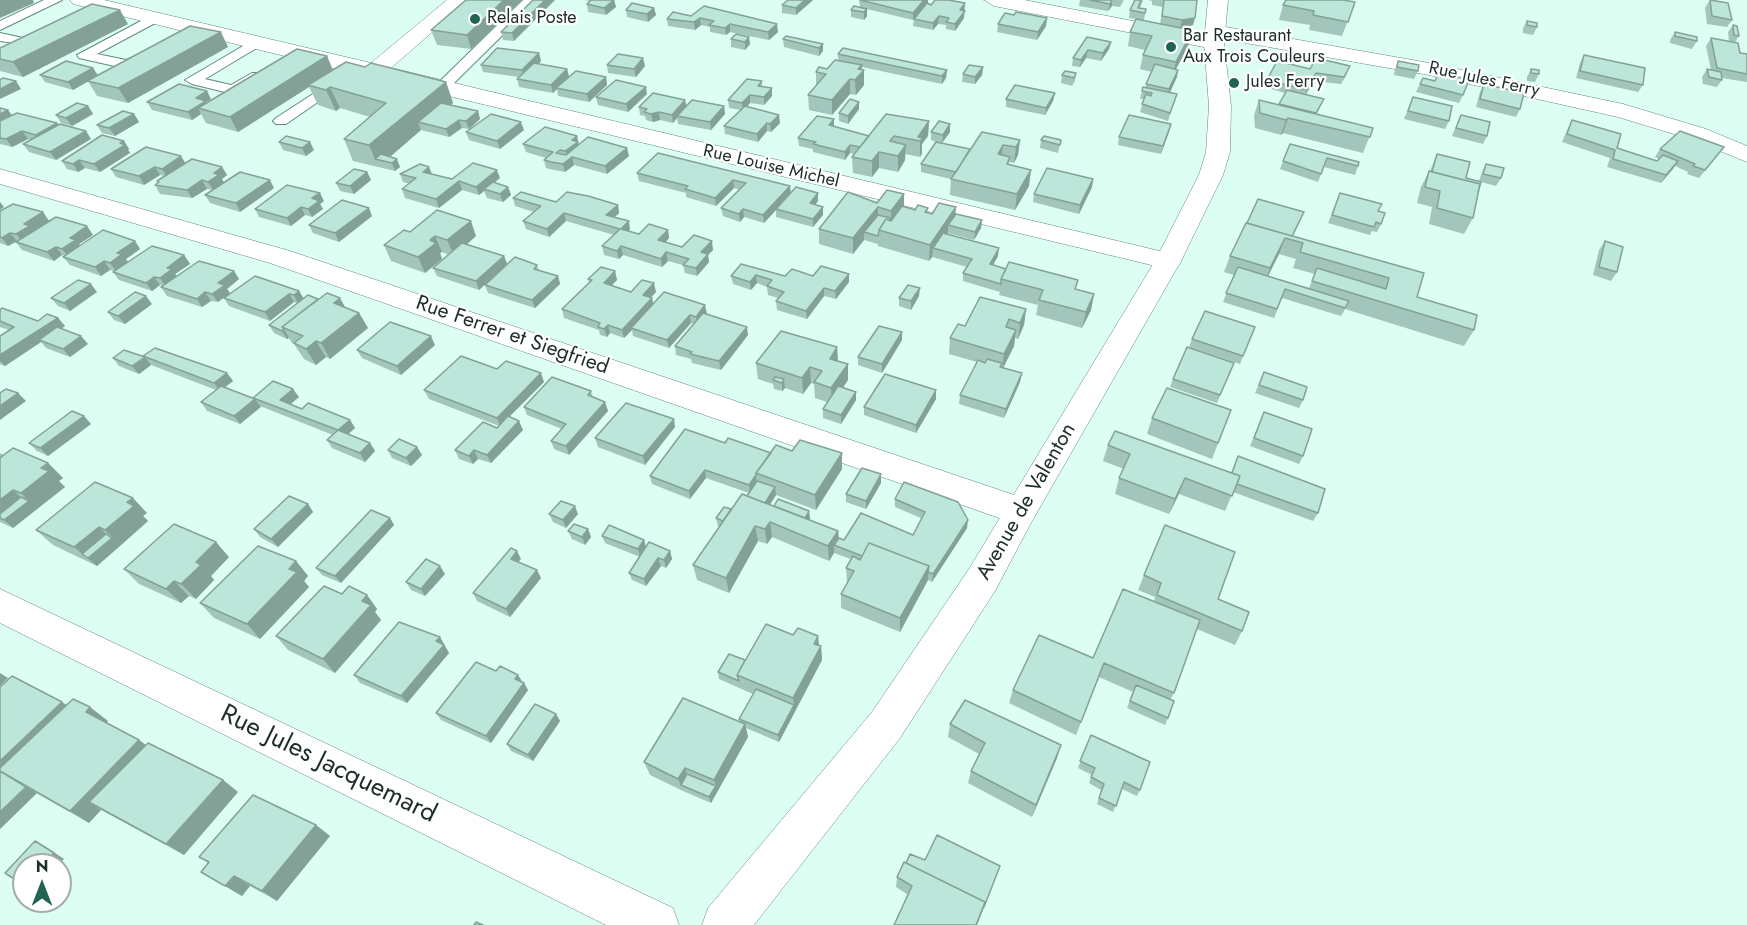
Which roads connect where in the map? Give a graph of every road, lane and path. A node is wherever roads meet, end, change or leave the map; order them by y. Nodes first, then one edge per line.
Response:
1 (55, 0) edge
2 (459, 0) edge
3 (531, 0) edge
4 (994, 0) edge
5 (81, 7) edge
6 (154, 18) junction
7 (1215, 25) edge
8 (0, 26) edge
9 (53, 29) edge
10 (197, 29) junction
11 (0, 37) edge
12 (177, 39) edge
13 (255, 43) junction
14 (158, 50) edge
15 (295, 53) junction
16 (366, 70) junction
17 (440, 88) junction
18 (281, 121) dead end
19 (1747, 155) edge
20 (0, 176) edge
21 (1168, 261) junction
22 (1020, 511) junction
23 (0, 605) edge
24 (656, 925) edge
25 (725, 925) edge

1 - 8 lane
2 - 16 street
3 - 17 lane
4 - 7 street, Rue Jules Ferry
5 - 6 street, Rue Louise Michel
6 - 10 street, Rue Louise Michel
6 - 14 lane
7 - 19 street, Rue Jules Ferry
7 - 21 street, Avenue de Valenton
9 - 11 lane
10 - 12 lane
10 - 13 street, Rue Louise Michel
13 - 15 street, Rue Louise Michel
13 - 15 lane
15 - 16 street, Rue Louise Michel
16 - 17 street, Rue Louise Michel
16 - 18 lane
17 - 21 street, Rue Louise Michel
20 - 22 street, Rue Ferrer et Siegfried
21 - 22 street, Avenue de Valenton
22 - 25 street, Avenue de Valenton
23 - 24 street, Rue Jules Jacquemard

